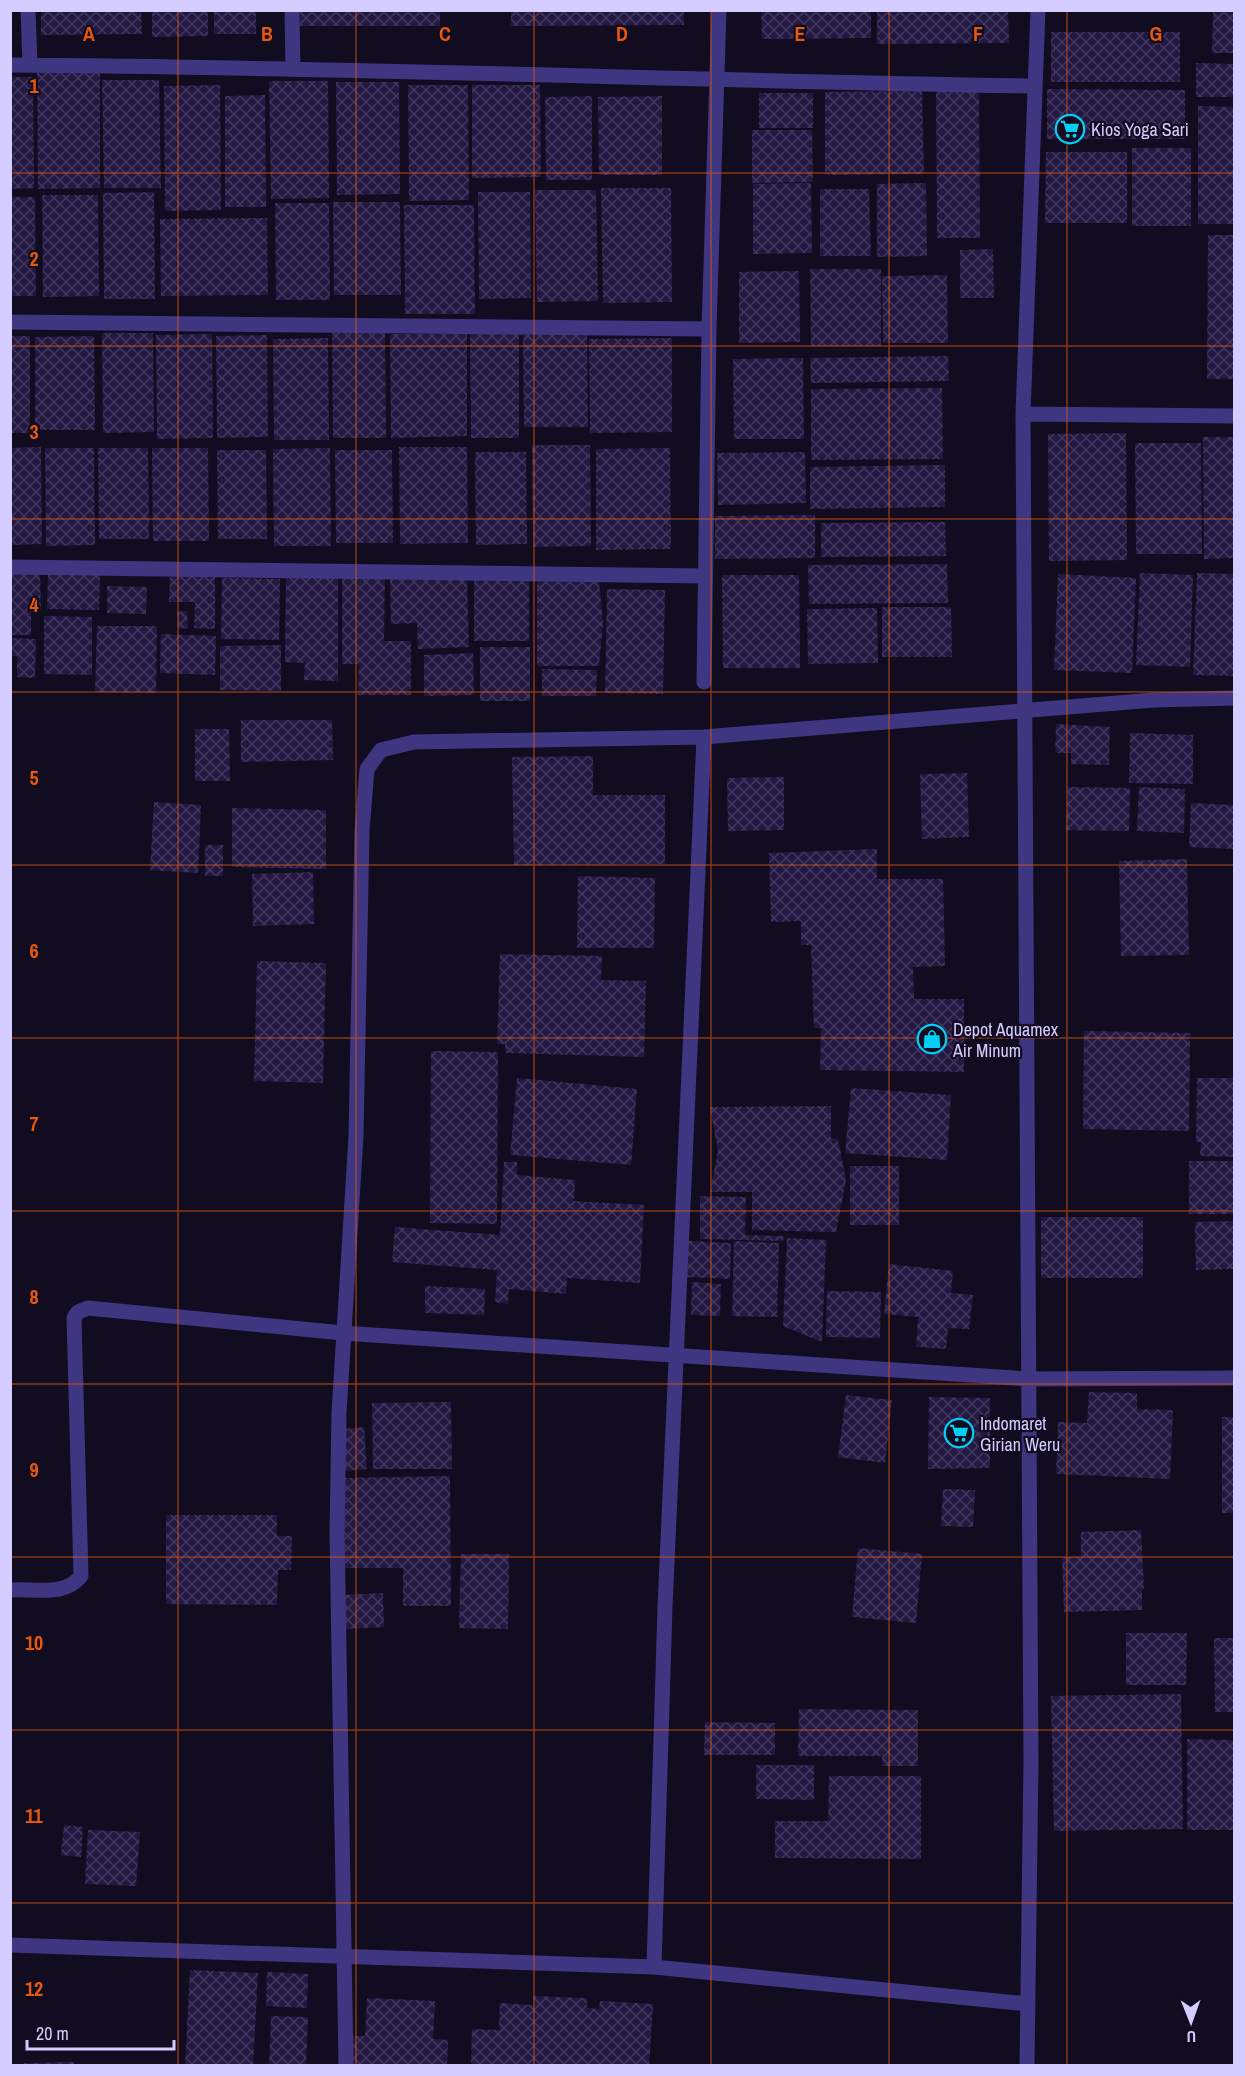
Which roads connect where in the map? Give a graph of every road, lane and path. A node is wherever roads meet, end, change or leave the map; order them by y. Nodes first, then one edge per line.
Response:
1 (28, 10) edge
2 (292, 10) edge
3 (718, 10) edge
4 (1038, 10) edge
5 (10, 65) edge
6 (30, 65) junction
7 (293, 69) junction
8 (717, 81) junction
9 (1034, 86) junction
10 (10, 322) edge
11 (709, 329) junction
12 (1023, 414) junction
13 (1234, 416) edge
14 (10, 567) edge
15 (704, 576) junction
16 (704, 682) dead end
17 (1234, 698) edge
18 (1026, 711) junction
19 (704, 737) junction
20 (344, 1333) junction
21 (678, 1355) junction
22 (1234, 1378) edge
23 (1028, 1379) junction
24 (10, 1590) edge
25 (10, 1945) edge
26 (344, 1956) junction
27 (654, 1967) junction
28 (1028, 2004) junction
29 (346, 2066) edge
30 (1027, 2066) edge

1 - 6 street
2 - 7 street
3 - 8 street
4 - 9 street
5 - 6 street
6 - 7 street
7 - 8 street
8 - 9 street
8 - 11 street
9 - 12 street
10 - 11 street
11 - 15 street
12 - 13 street
12 - 18 street
14 - 15 street
15 - 16 street
17 - 18 street
18 - 19 street
18 - 23 street
19 - 20 street
19 - 21 street
20 - 21 street
20 - 24 street
20 - 26 street
21 - 23 street
21 - 27 street
22 - 23 street
23 - 28 street
25 - 26 street
26 - 27 street
26 - 29 street
27 - 28 street
28 - 30 street

